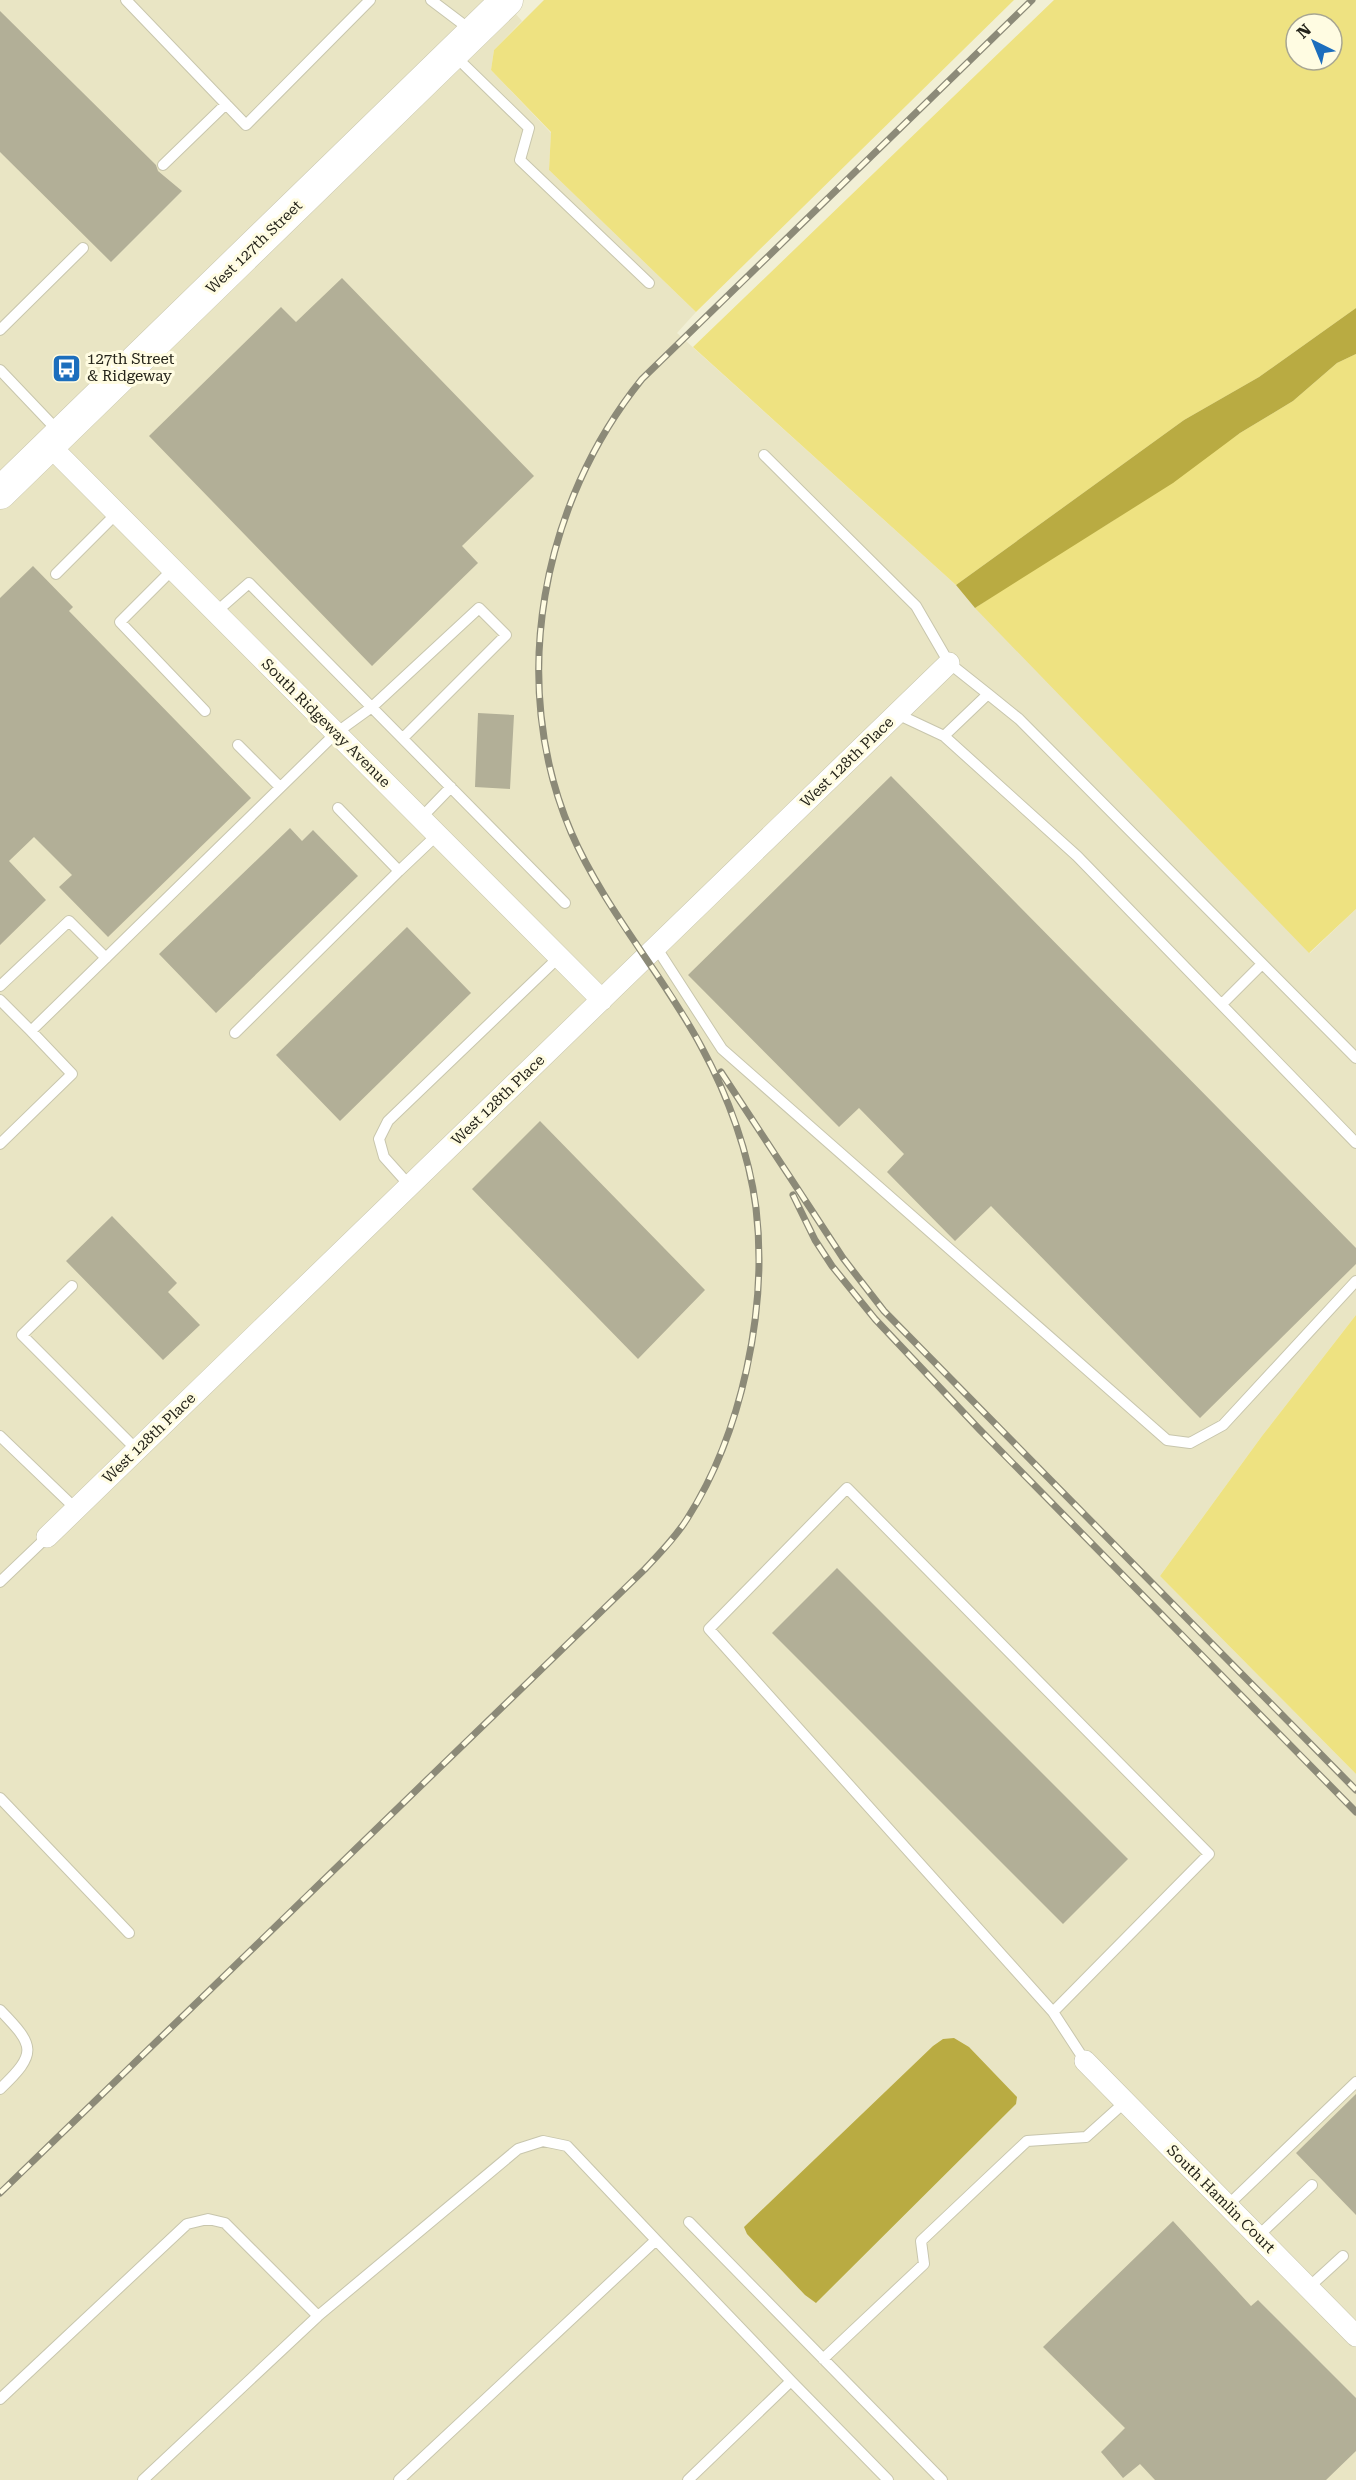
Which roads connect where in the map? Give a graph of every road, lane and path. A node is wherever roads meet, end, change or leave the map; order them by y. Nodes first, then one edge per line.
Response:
1 (126, 0) edge
2 (370, 0) edge
3 (431, 0) edge
4 (507, 0) edge
5 (463, 43) junction
6 (226, 105) junction
7 (163, 165) dead end
8 (83, 248) dead end
9 (649, 283) dead end
10 (0, 330) edge
11 (0, 370) edge
12 (56, 440) junction
13 (764, 455) dead end
14 (0, 493) edge
15 (117, 513) junction
16 (173, 570) junction
17 (56, 574) dead end
18 (216, 612) junction
19 (949, 663) junction
20 (988, 694) junction
21 (372, 707) junction
22 (205, 711) dead end
23 (897, 714) junction
24 (336, 733) junction
25 (944, 736) junction
26 (403, 738) junction
27 (238, 745) dead end
28 (280, 787) junction
29 (451, 788) junction
30 (338, 808) dead end
31 (421, 818) junction
32 (437, 835) junction
33 (399, 871) junction
34 (565, 903) dead end
35 (656, 947) junction
36 (559, 957) junction
37 (106, 958) junction
38 (1261, 964) junction
39 (0, 986) edge
40 (0, 1000) edge
41 (602, 1000) junction
42 (1222, 1004) junction
43 (31, 1031) junction
44 (235, 1033) dead end
45 (1356, 1058) edge
46 (1356, 1143) edge
47 (0, 1144) edge
48 (410, 1186) junction
49 (1356, 1281) edge
50 (72, 1286) dead end
51 (0, 1436) edge
52 (137, 1450) junction
53 (76, 1509) junction
54 (47, 1537) joint
55 (0, 1582) edge
56 (0, 1798) edge
57 (129, 1933) dead end
58 (0, 2010) edge
59 (1053, 2013) junction
60 (1085, 2061) joint
61 (1356, 2082) edge
62 (0, 2089) edge
63 (1125, 2102) junction
64 (1312, 2185) dead end
65 (1228, 2205) junction
66 (689, 2222) dead end
67 (1258, 2236) junction
68 (656, 2240) junction
69 (1343, 2256) dead end
70 (1308, 2288) junction
71 (318, 2316) junction
72 (1356, 2336) edge
73 (823, 2359) junction
74 (792, 2381) junction
75 (0, 2399) edge
76 (143, 2480) edge
77 (399, 2480) edge
78 (688, 2480) edge
79 (888, 2480) edge
80 (942, 2480) edge

1 - 6 lane
2 - 6 lane
3 - 5 lane
4 - 5 main road, West 127th Street
5 - 9 lane
5 - 12 main road, West 127th Street
6 - 7 lane
8 - 10 lane
11 - 12 lane
12 - 14 main road, West 127th Street
12 - 15 street, South Ridgeway Avenue
13 - 19 lane
15 - 16 street, South Ridgeway Avenue
15 - 17 lane
16 - 18 street, South Ridgeway Avenue
16 - 22 lane
18 - 21 lane
18 - 24 street, South Ridgeway Avenue
19 - 20 lane
19 - 23 street, West 128th Place
20 - 25 lane
20 - 38 lane
21 - 24 lane
21 - 26 lane
21 - 26 lane
23 - 25 lane
23 - 35 street, West 128th Place
24 - 28 lane
24 - 31 street, South Ridgeway Avenue
25 - 42 lane
26 - 29 lane
27 - 28 lane
28 - 37 lane
29 - 31 lane
29 - 34 lane
30 - 33 lane
31 - 32 street, South Ridgeway Avenue
32 - 33 lane
32 - 36 street, South Ridgeway Avenue
33 - 44 lane
35 - 41 street, West 128th Place
35 - 49 lane
36 - 41 street, South Ridgeway Avenue
36 - 48 lane
37 - 39 lane
37 - 43 lane
38 - 42 lane
38 - 45 lane
40 - 43 lane
41 - 48 street, West 128th Place
42 - 46 lane
43 - 47 lane
48 - 52 street, West 128th Place
50 - 52 lane
51 - 53 lane
52 - 53 street, West 128th Place
53 - 54 street, West 128th Place
54 - 55 lane
56 - 57 lane
58 - 62 lane
59 - 59 lane
59 - 60 lane
60 - 63 street, South Hamlin Court
61 - 65 lane
63 - 65 street, South Hamlin Court
63 - 73 lane
64 - 67 lane
65 - 67 street, South Hamlin Court
66 - 73 lane
67 - 70 street, South Hamlin Court
68 - 71 lane
68 - 74 lane
68 - 77 lane
69 - 70 lane
70 - 72 street, South Hamlin Court
71 - 75 lane
71 - 76 lane
73 - 80 lane
74 - 78 lane
74 - 79 lane

